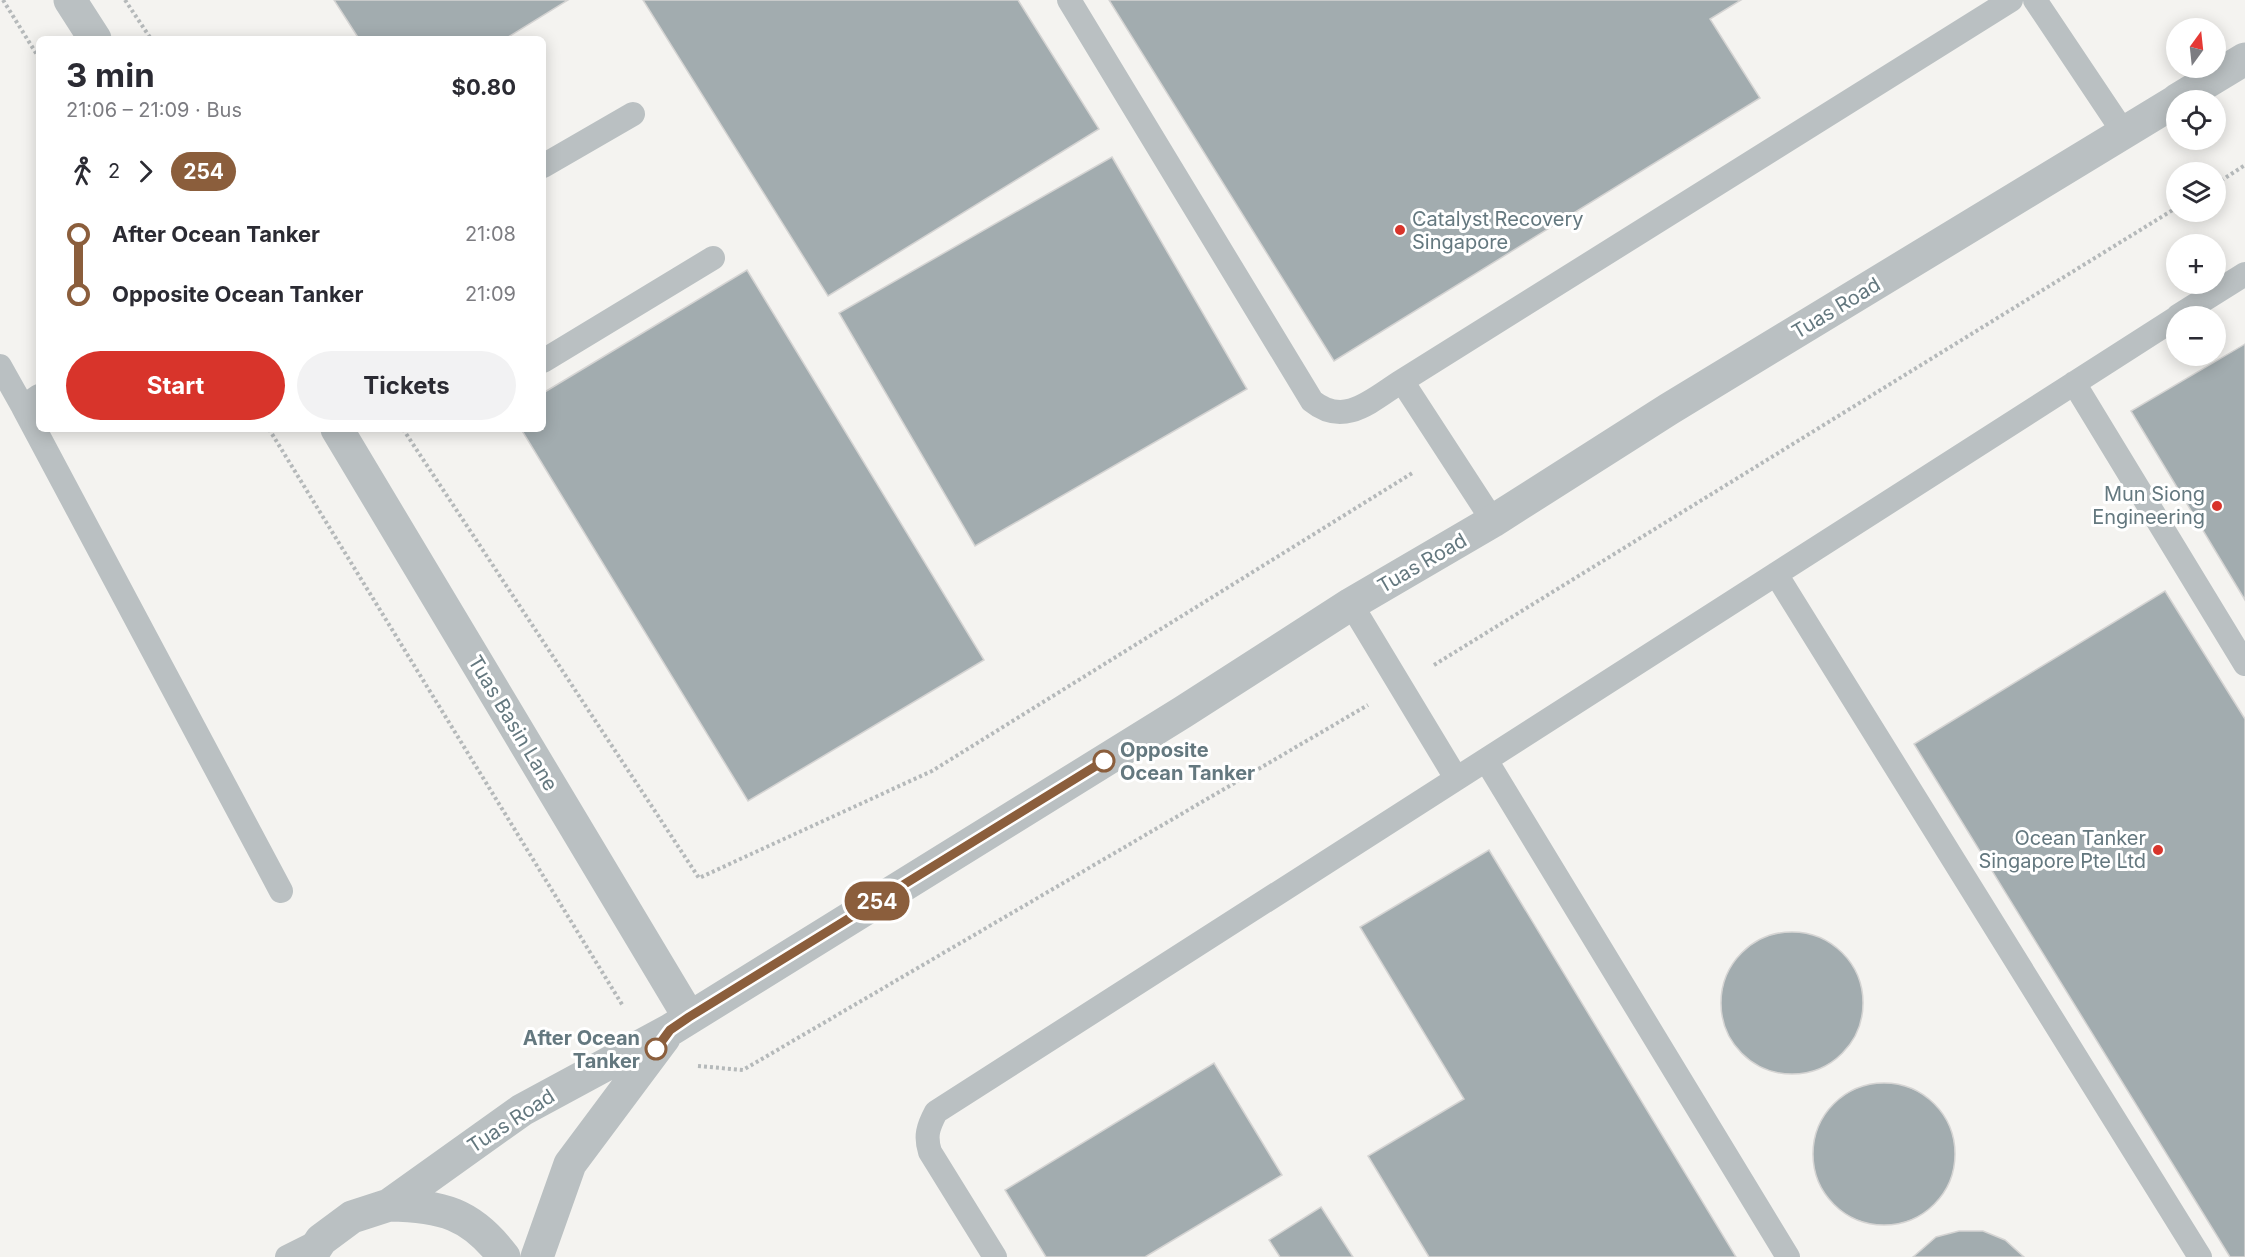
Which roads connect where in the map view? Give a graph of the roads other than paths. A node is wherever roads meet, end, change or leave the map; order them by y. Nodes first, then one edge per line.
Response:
1 (70, 0) edge
2 (1069, 0) edge
3 (2011, 0) edge
4 (2035, 0) edge
5 (93, 36) edge
6 (2245, 59) edge
7 (2195, 90) edge
8 (2166, 108) edge
9 (633, 114) dead end
10 (2124, 133) junction
11 (546, 164) edge
12 (713, 258) dead end
13 (2245, 274) edge
14 (2194, 306) edge
15 (2166, 324) edge
16 (546, 359) edge
17 (0, 366) edge
18 (1402, 381) junction
19 (2074, 383) junction
20 (31, 402) edge
21 (46, 432) edge
22 (339, 432) edge
23 (1493, 521) junction
24 (1776, 574) junction
25 (1351, 604) junction
26 (2245, 664) edge
27 (1486, 760) junction
28 (1456, 778) junction
29 (281, 891) dead end
30 (668, 1030) junction
31 (389, 1205) junction
32 (316, 1248) edge
33 (287, 1257) edge
34 (504, 1257) edge
35 (537, 1257) edge
36 (996, 1257) edge
37 (1788, 1257) edge
38 (2200, 1257) edge

1 - 5 street
2 - 18 lane
3 - 18 lane
4 - 10 lane
6 - 7 street, Tuas Road
8 - 10 street, Tuas Road
9 - 11 lane
10 - 23 street, Tuas Road
12 - 16 lane
13 - 14 lane
15 - 19 lane
17 - 20 lane
18 - 23 lane
19 - 24 lane
19 - 26 lane
21 - 29 lane
22 - 30 street, Tuas Basin Lane
23 - 25 street, Tuas Road
24 - 27 lane
24 - 38 lane
25 - 28 lane
25 - 30 street, Tuas Road
27 - 28 lane
27 - 37 lane
28 - 36 lane
30 - 31 street, Tuas Road
30 - 35 street, Tuas Road
31 - 32 street, Tuas Road
31 - 34 street, Tuas Road
32 - 33 lane

